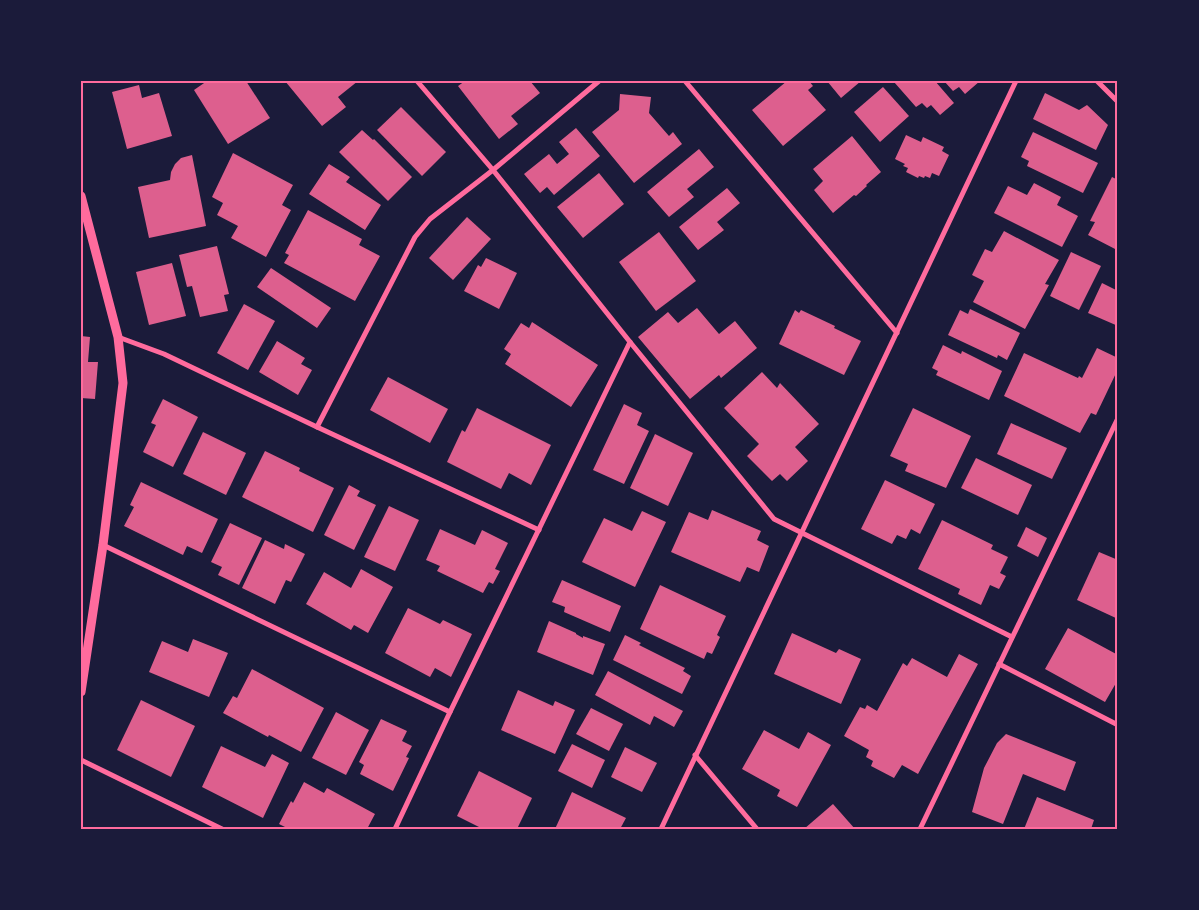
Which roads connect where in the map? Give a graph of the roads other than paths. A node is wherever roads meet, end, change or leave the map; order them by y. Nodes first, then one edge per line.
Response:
1 (417, 81) edge
2 (598, 81) edge
3 (685, 81) edge
4 (1016, 81) edge
5 (1097, 81) edge
6 (1118, 102) edge
7 (493, 170) junction
8 (81, 196) edge
9 (897, 333) junction
10 (118, 337) junction
11 (630, 342) junction
12 (1118, 418) edge
13 (317, 427) junction
14 (539, 530) junction
15 (802, 534) junction
16 (103, 545) junction
17 (1012, 637) junction
18 (999, 664) junction
19 (81, 692) edge
20 (450, 712) junction
21 (1118, 724) edge
22 (695, 755) junction
23 (81, 760) edge
24 (222, 829) edge
25 (395, 829) edge
26 (660, 829) edge
27 (757, 829) edge
28 (920, 829) edge

1 - 7 street
2 - 7 street
3 - 9 street
4 - 9 street
5 - 6 street
7 - 11 street
7 - 13 street
8 - 10 street
9 - 15 street
10 - 13 street
10 - 16 street
11 - 14 street
11 - 15 street
12 - 17 street
13 - 14 street
14 - 20 street
15 - 17 street
15 - 22 street
16 - 19 street
16 - 20 street
17 - 18 street
18 - 21 street
18 - 28 street
20 - 25 street
22 - 26 street
22 - 27 street
23 - 24 street

